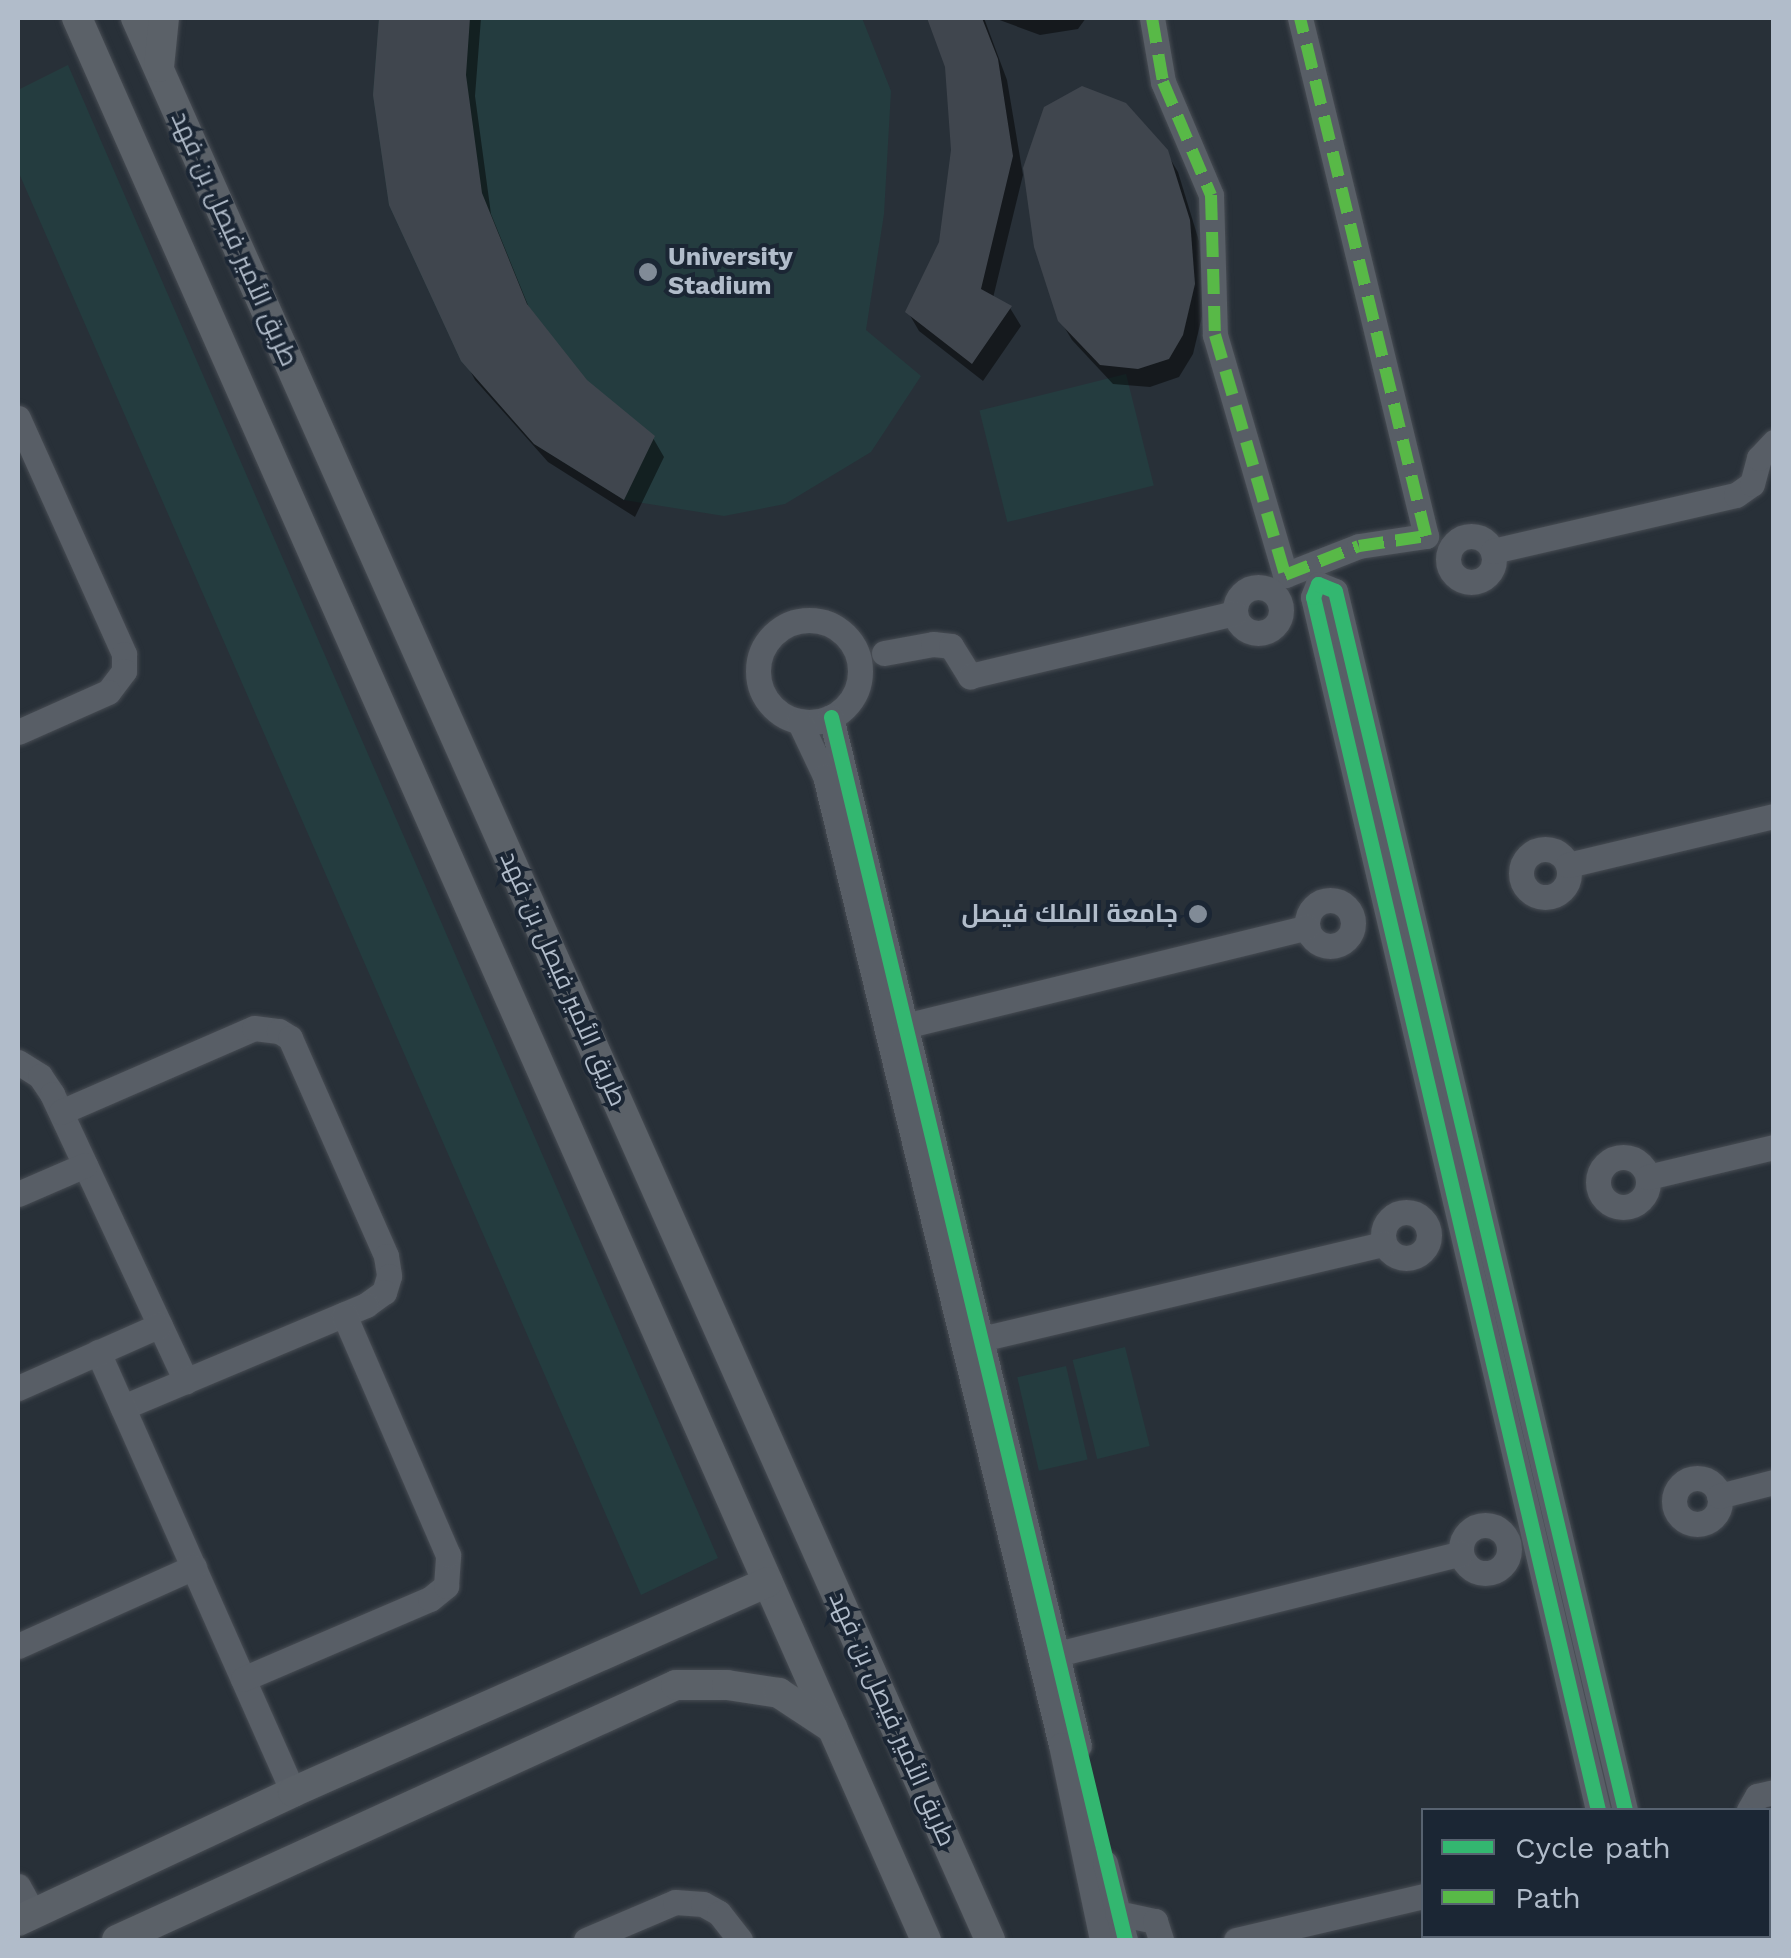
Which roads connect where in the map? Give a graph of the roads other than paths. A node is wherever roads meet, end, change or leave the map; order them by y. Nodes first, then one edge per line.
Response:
1 (77, 18) edge
2 (136, 18) edge
3 (164, 18) edge
4 (1152, 18) edge
5 (1300, 18) edge
6 (159, 70) junction
7 (18, 418) edge
8 (1774, 442) edge
9 (1493, 551) dead end
10 (1322, 591) junction
11 (857, 656) junction
12 (832, 717) junction
13 (799, 721) junction
14 (18, 732) edge
15 (1774, 816) edge
16 (1568, 865) dead end
17 (1307, 927) dead end
18 (906, 1026) junction
19 (18, 1062) edge
20 (61, 1112) junction
21 (1774, 1147) edge
22 (86, 1165) junction
23 (1648, 1177) dead end
24 (18, 1194) edge
25 (1384, 1244) dead end
26 (344, 1314) junction
27 (160, 1325) junction
28 (981, 1339) junction
29 (98, 1352) junction
30 (186, 1380) junction
31 (18, 1388) edge
32 (123, 1407) junction
33 (1774, 1482) edge
34 (1719, 1496) dead end
35 (1461, 1554) dead end
36 (194, 1568) junction
37 (768, 1582) junction
38 (18, 1646) edge
39 (1057, 1654) junction
40 (243, 1678) junction
41 (833, 1728) junction
42 (293, 1792) junction
43 (1774, 1792) edge
44 (1598, 1808) edge
45 (1626, 1808) edge
46 (1750, 1808) edge
47 (18, 1886) edge
48 (1421, 1897) edge
49 (1116, 1913) junction
50 (25, 1917) edge
51 (117, 1940) edge
52 (586, 1940) edge
53 (740, 1940) edge
54 (926, 1940) edge
55 (990, 1940) edge
56 (1102, 1940) edge
57 (1125, 1940) edge
58 (1161, 1940) edge
59 (1236, 1940) edge

1 - 37 main road
2 - 6 main road, طريق الأمير فيصل بن فهد
3 - 6 main road
4 - 5 street
6 - 55 main road, طريق الأمير فيصل بن فهد
7 - 14 street
8 - 9 street
10 - 11 street
10 - 44 street
10 - 45 street
11 - 12 street
11 - 13 street
12 - 13 street
12 - 18 street
13 - 56 street
15 - 16 street
17 - 18 street
18 - 28 street
19 - 20 street
20 - 22 street
20 - 26 street
21 - 23 street
22 - 24 street
22 - 27 street
25 - 28 street
26 - 30 street
26 - 40 street
27 - 29 street
27 - 30 street
28 - 39 street
29 - 31 street
29 - 32 street
30 - 32 street
32 - 36 street
33 - 34 street
35 - 39 street
36 - 38 street
36 - 40 street
37 - 41 main road
37 - 42 main road
39 - 49 street
40 - 42 street
41 - 51 main road
41 - 54 main road
42 - 50 main road
43 - 46 street
47 - 50 street
48 - 59 street
49 - 57 street
49 - 58 street
52 - 53 street

